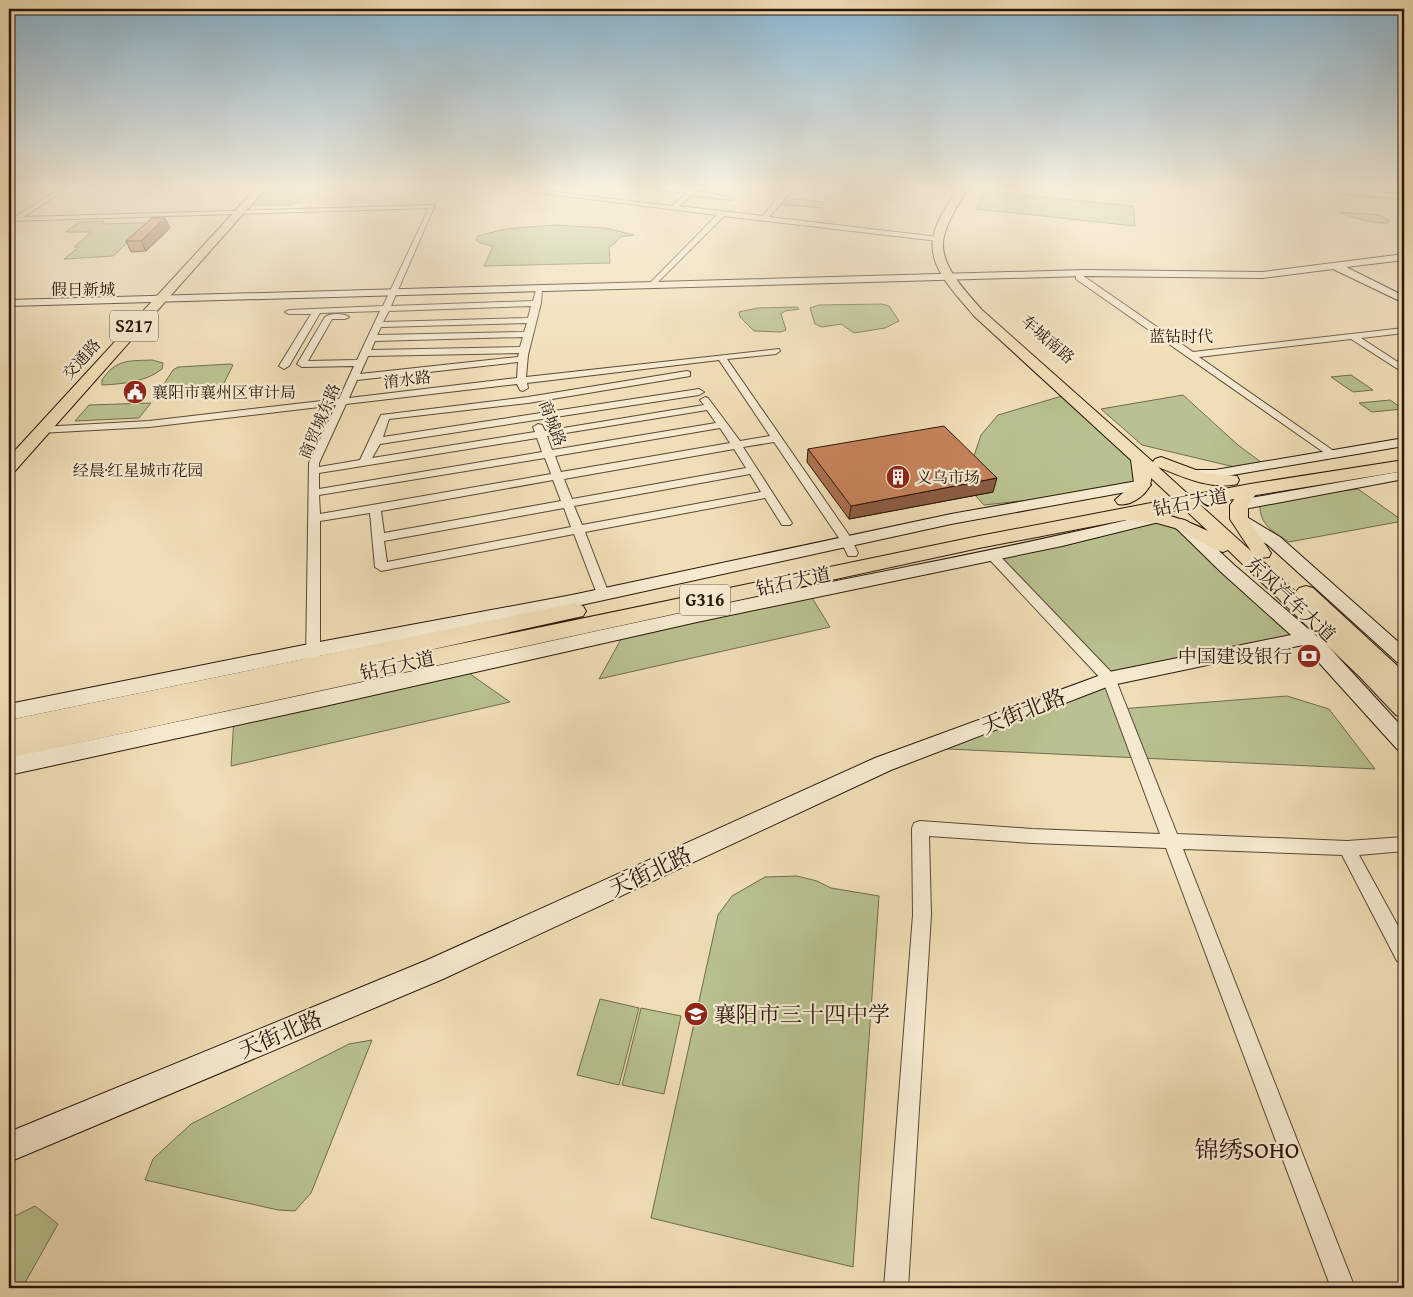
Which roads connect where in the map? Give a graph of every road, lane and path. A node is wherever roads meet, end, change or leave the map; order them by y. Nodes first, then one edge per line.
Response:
1 (200, 248) edge
2 (415, 248) edge
3 (689, 248) edge
4 (939, 248) edge
5 (949, 248) edge
6 (1404, 259) edge
7 (1342, 267) junction
8 (1079, 277) junction
9 (956, 278) junction
10 (654, 284) junction
11 (539, 292) junction
12 (394, 294) junction
13 (1404, 294) edge
14 (151, 300) junction
15 (1404, 300) edge
16 (536, 303) junction
17 (9, 305) edge
18 (317, 311) junction
19 (289, 312) dead end
20 (383, 316) junction
21 (532, 320) junction
22 (1404, 330) edge
23 (529, 334) junction
24 (1353, 336) junction
25 (373, 338) junction
26 (776, 351) dead end
27 (524, 354) junction
28 (1191, 355) junction
29 (363, 358) junction
30 (722, 358) junction
31 (679, 363) junction
32 (284, 366) dead end
33 (1404, 370) edge
34 (687, 374) junction
35 (354, 378) junction
36 (520, 380) junction
37 (699, 392) junction
38 (390, 396) junction
39 (528, 400) junction
40 (342, 401) junction
41 (710, 407) junction
42 (385, 417) junction
43 (534, 417) junction
44 (723, 425) junction
45 (40, 430) junction
46 (541, 434) junction
47 (777, 438) junction
48 (376, 440) junction
49 (1404, 442) edge
50 (737, 445) junction
51 (9, 449) edge
52 (1404, 452) edge
53 (549, 454) junction
54 (1333, 454) junction
55 (1139, 458) junction
56 (364, 463) junction
57 (1404, 465) edge
58 (9, 467) edge
59 (752, 470) junction
60 (314, 471) junction
61 (1357, 473) junction
62 (1404, 474) edge
63 (558, 476) junction
64 (1142, 485) junction
65 (1189, 491) junction
66 (314, 493) junction
67 (768, 494) junction
68 (1240, 498) junction
69 (568, 504) junction
70 (1122, 507) junction
71 (375, 508) junction
72 (962, 517) junction
73 (313, 518) junction
74 (1157, 518) junction
75 (994, 523) junction
76 (786, 524) dead end
77 (1181, 524) junction
78 (579, 531) junction
79 (378, 538) junction
80 (850, 547) junction
81 (986, 549) junction
82 (1255, 555) junction
83 (605, 599) junction
84 (1306, 638) junction
85 (1404, 657) edge
86 (313, 658) junction
87 (1109, 678) junction
88 (1404, 685) edge
89 (1404, 709) edge
90 (9, 712) edge
91 (46, 713) junction
92 (9, 730) edge
93 (113, 735) junction
94 (1404, 743) edge
95 (9, 748) edge
96 (9, 766) edge
97 (1171, 842) junction
98 (1404, 844) edge
99 (1347, 848) junction
100 (1404, 955) edge
101 (9, 1147) edge
102 (896, 1288) edge
103 (1343, 1288) edge

1 - 14 main road, 交通路 / S217
2 - 12 street, 商贸城东路
3 - 10 street
4 - 9 main road, 车城南路
5 - 9 main road, 车城南路
6 - 7 street
7 - 8 main road
7 - 9 street
7 - 13 main road
7 - 15 street
8 - 9 street
8 - 28 street
9 - 10 main road
9 - 11 street
9 - 55 main road, 车城南路
9 - 65 main road, 车城南路
10 - 12 main road
11 - 12 street
11 - 16 street, 商城路
12 - 14 street
12 - 20 street, 商贸城东路
14 - 17 street
14 - 45 main road, 交通路 / S217
14 - 51 main road, 交通路 / S217
16 - 20 street
16 - 21 street, 商城路
18 - 19 street
18 - 20 street
18 - 32 street
20 - 21 street
20 - 25 street, 商贸城东路
20 - 29 street
21 - 23 street, 商城路
22 - 24 street
23 - 25 street
23 - 27 street, 商城路
24 - 28 street
24 - 33 street
25 - 29 street, 商贸城东路
26 - 30 street, 淯水路
27 - 29 street
27 - 35 street
27 - 36 street, 商城路
28 - 54 street
29 - 35 street, 商贸城东路
30 - 31 street, 淯水路
30 - 47 street
31 - 34 street
31 - 36 street, 淯水路
34 - 37 street
34 - 39 street
35 - 40 street, 商贸城东路
36 - 38 street, 淯水路
36 - 39 street, 商城路
37 - 41 street
37 - 43 street
38 - 40 street, 淯水路
38 - 42 street
39 - 42 street
39 - 43 street, 商城路
40 - 45 street, 淯水路
40 - 60 street, 商贸城东路
41 - 44 street
41 - 46 street
42 - 48 street
43 - 46 street, 商城路
43 - 48 street
44 - 50 street
44 - 53 street
45 - 58 main road, 交通路 / S217
46 - 53 street, 商城路
46 - 56 street
47 - 50 street
47 - 80 street
48 - 56 street
49 - 54 street
50 - 59 street
50 - 63 street
52 - 68 highway, 钻石大道 / G316
53 - 63 street, 商城路
53 - 66 street
54 - 65 street
55 - 64 main road
55 - 65 main road, 车城南路
56 - 60 street
57 - 61 highway, 钻石大道 / G316
59 - 67 street
59 - 69 street
60 - 66 street, 商贸城东路
61 - 62 street
61 - 68 highway, 钻石大道 / G316
62 - 68 street
63 - 69 street, 商城路
63 - 71 street
64 - 70 main road
64 - 72 street
65 - 68 highway, 钻石大道 / G316
65 - 68 main road
65 - 70 highway, 钻石大道 / G316
65 - 82 main road, 东风汽车大道
66 - 73 street, 商贸城东路
67 - 76 street
67 - 78 street
68 - 82 main road
68 - 85 street
69 - 78 street, 商城路
69 - 79 street
70 - 74 main road
70 - 75 highway, 钻石大道 / G316
70 - 81 highway, 钻石大道 / G316
71 - 73 street
71 - 79 street
72 - 75 street
72 - 80 street
73 - 86 street, 商贸城东路
74 - 77 main road
74 - 81 street
75 - 80 highway, 钻石大道 / G316
77 - 82 main road
77 - 84 street
78 - 79 street
78 - 83 street, 商城路
80 - 83 highway, 钻石大道 / G316
81 - 87 street
81 - 93 highway, 钻石大道 / G316
82 - 88 main road, 东风汽车大道
82 - 89 main road, 东风汽车大道
83 - 86 highway, 钻石大道 / G316
84 - 87 street, 天街北路
84 - 94 street
86 - 91 highway, 钻石大道 / G316
87 - 97 street
87 - 101 street, 天街北路
90 - 91 street
91 - 92 highway, 钻石大道 / G316
93 - 95 highway, 钻石大道 / G316
93 - 96 street
97 - 99 street
97 - 102 street
97 - 103 street
98 - 99 street
99 - 100 street

